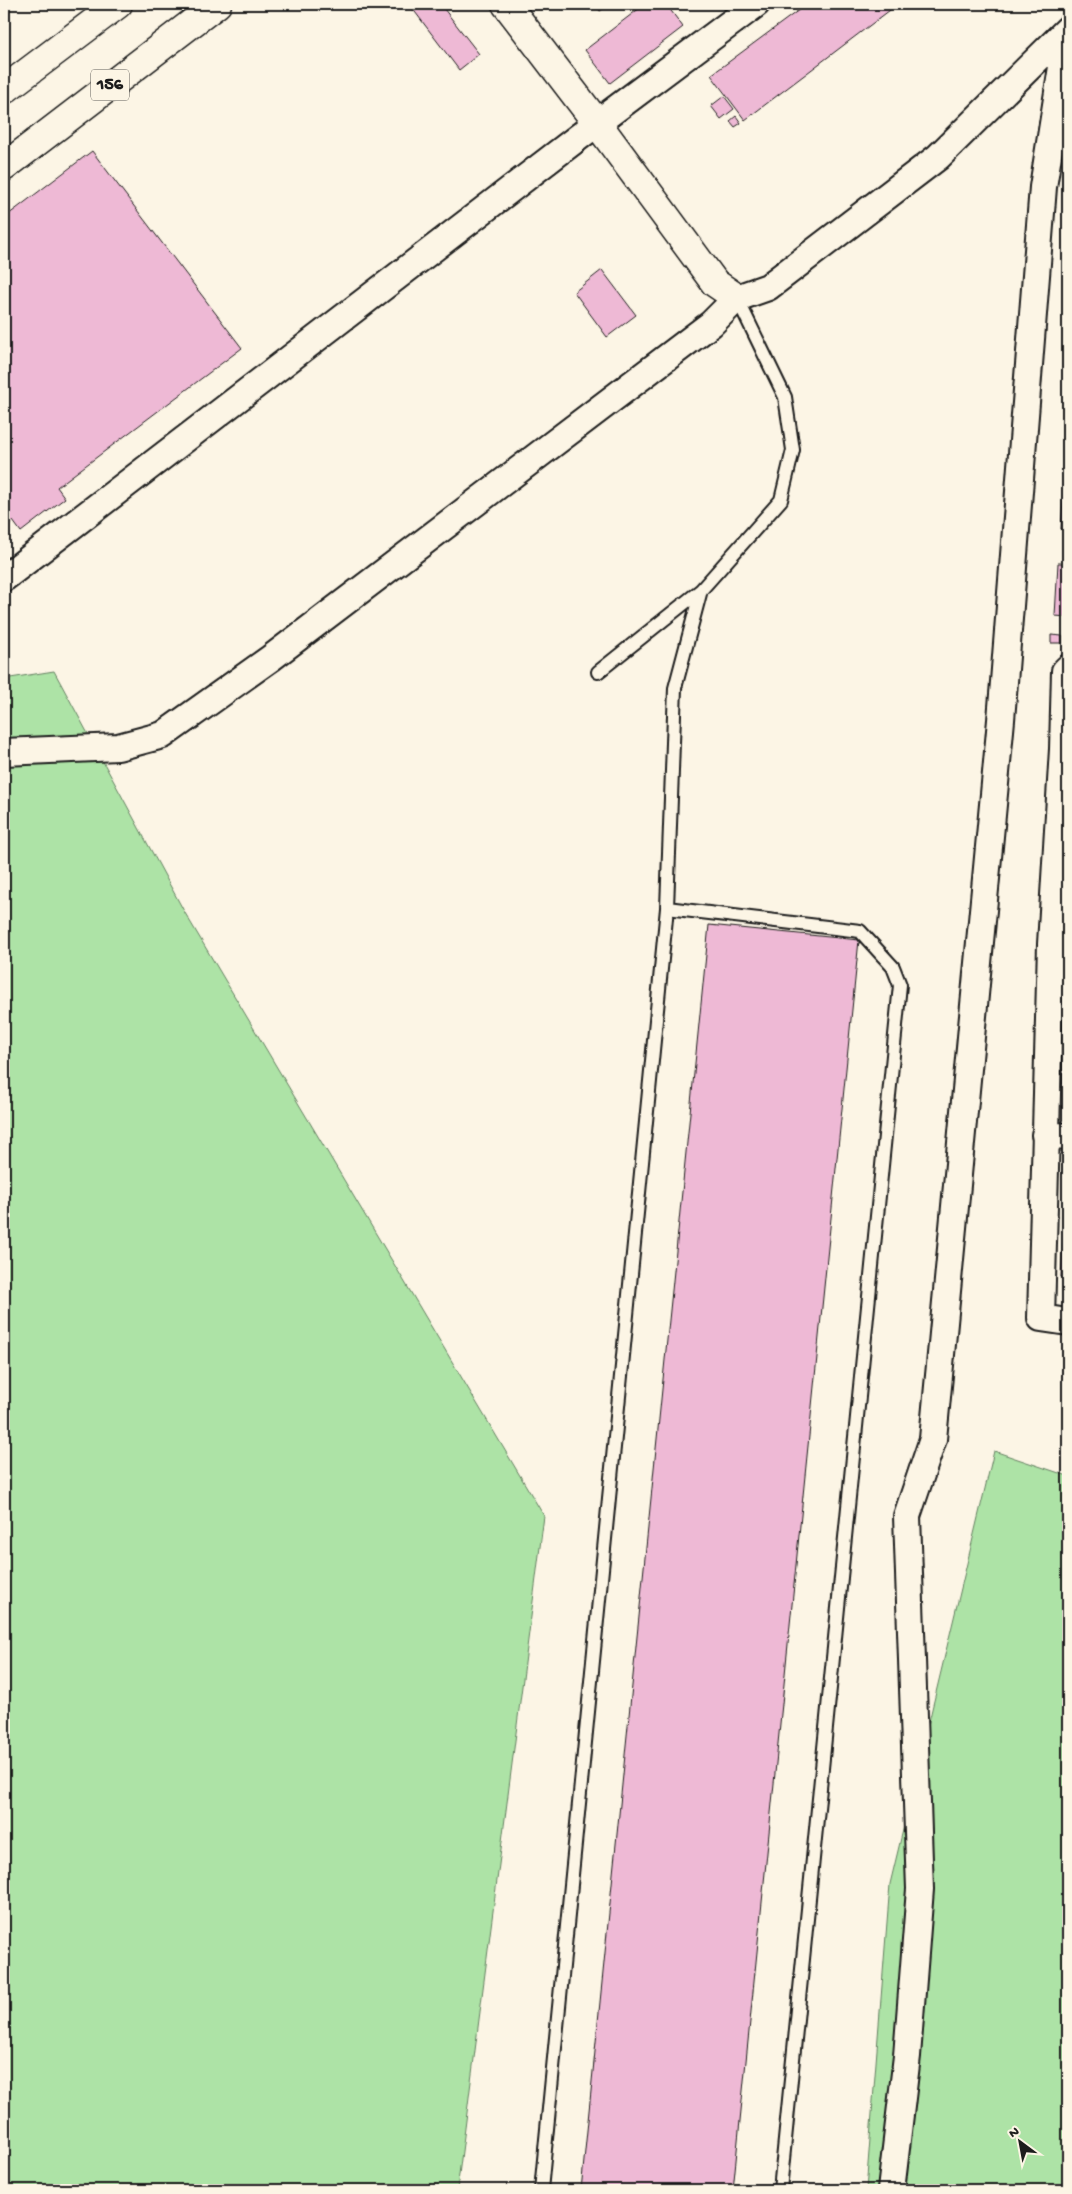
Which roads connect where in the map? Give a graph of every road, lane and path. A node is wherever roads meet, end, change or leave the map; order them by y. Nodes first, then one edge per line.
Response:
1 (118, 4) edge
2 (217, 4) edge
3 (506, 4) edge
4 (756, 4) edge
5 (1068, 29) edge
6 (4, 90) edge
7 (597, 123) junction
8 (4, 167) edge
9 (737, 298) junction
10 (4, 578) edge
11 (701, 590) junction
12 (1068, 668) edge
13 (598, 672) dead end
14 (1065, 749) edge
15 (4, 752) edge
16 (667, 908) junction
17 (1060, 945) edge
18 (1057, 1136) edge
19 (1068, 1322) edge
20 (541, 2190) edge
21 (780, 2190) edge
22 (891, 2190) edge

1 - 6 main road
2 - 8 main road, 156
3 - 7 main road
4 - 7 street
5 - 9 street
5 - 22 street
7 - 9 main road
7 - 10 street
9 - 11 lane
9 - 15 street
11 - 13 lane
11 - 16 lane
12 - 14 street
14 - 17 street
16 - 20 lane
16 - 21 lane
17 - 18 street
18 - 19 street

